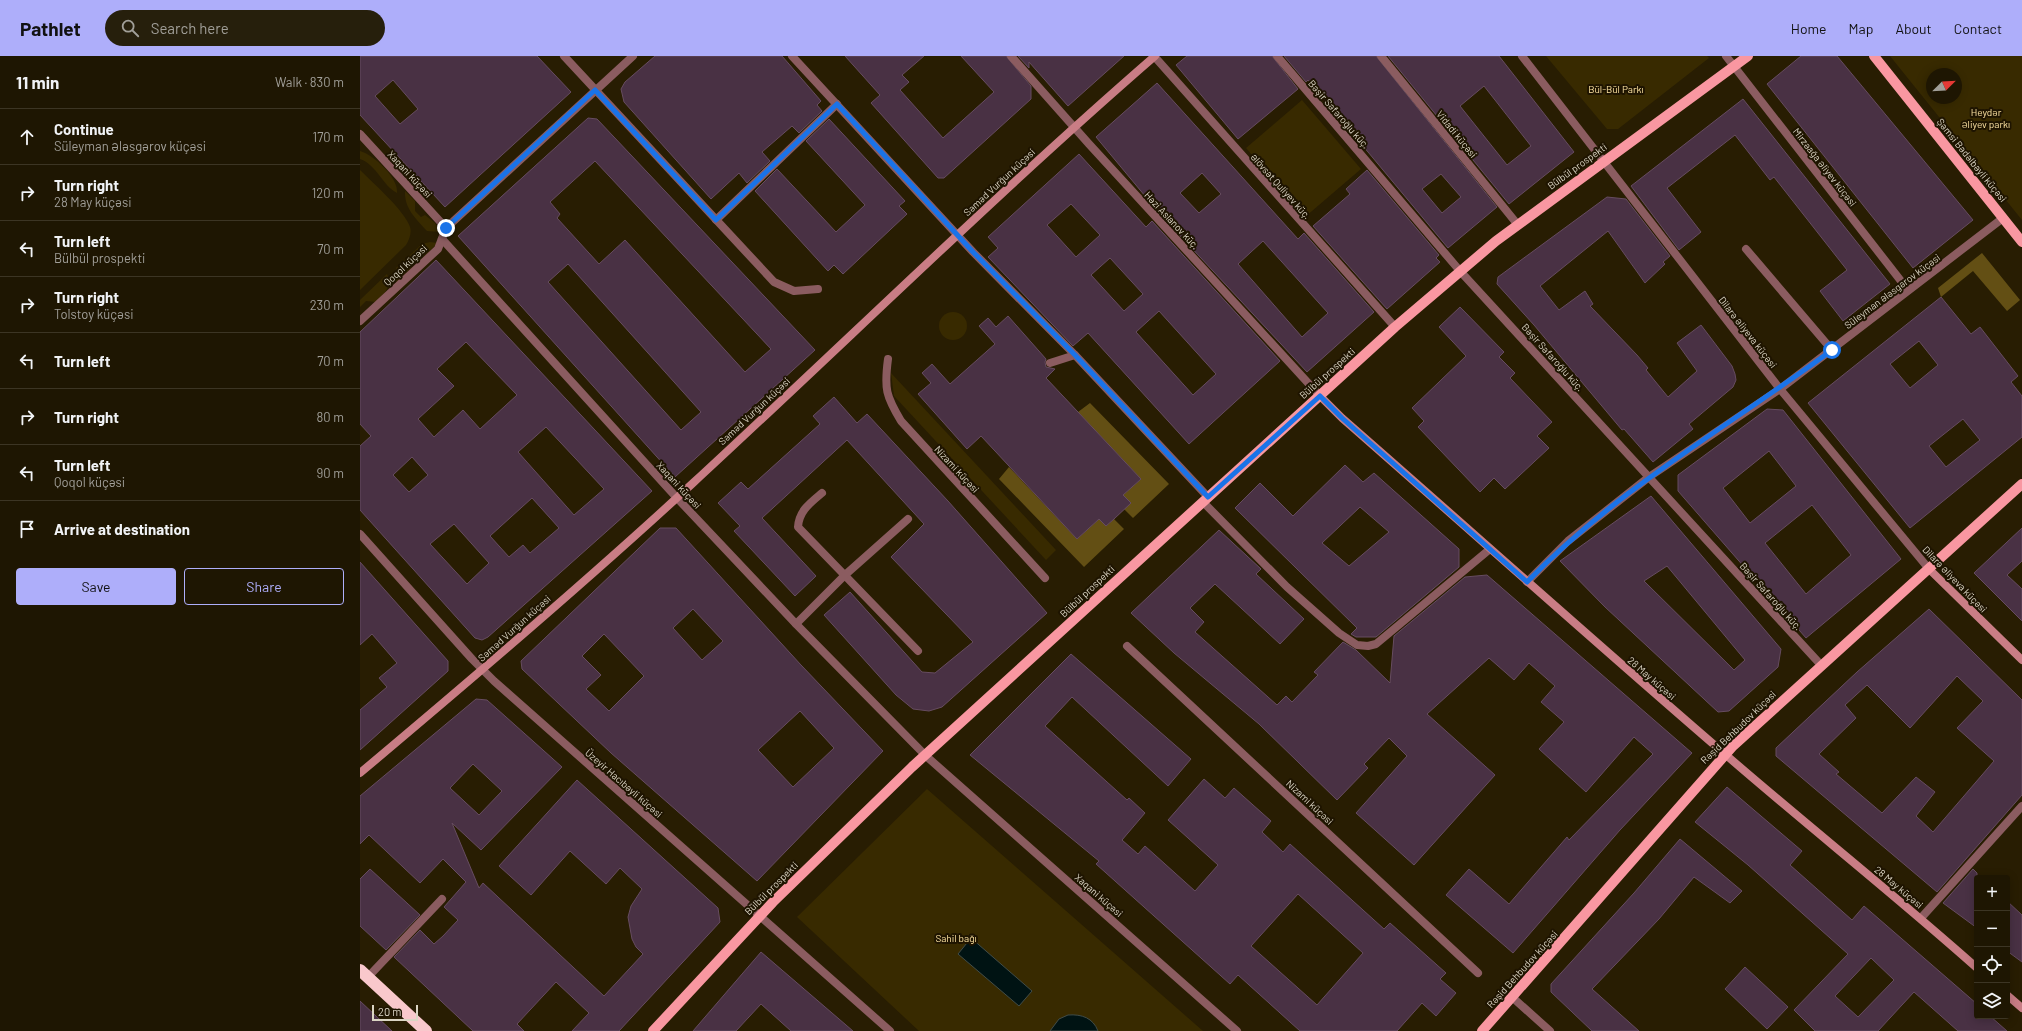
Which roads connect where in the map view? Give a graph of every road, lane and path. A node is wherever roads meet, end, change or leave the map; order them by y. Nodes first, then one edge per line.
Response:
1 (564, 56) edge
2 (633, 56) edge
3 (792, 56) edge
4 (1010, 56) edge
5 (1154, 56) edge
6 (1277, 56) edge
7 (1381, 56) edge
8 (1522, 56) edge
9 (1726, 56) edge
10 (1748, 56) edge
11 (1874, 56) edge
12 (1734, 67) junction
13 (595, 90) junction
14 (837, 104) junction
15 (1074, 127) junction
16 (360, 134) edge
17 (1604, 162) junction
18 (2003, 218) junction
19 (716, 220) junction
20 (1518, 225) junction
21 (446, 228) junction
22 (956, 234) junction
23 (442, 238) junction
24 (2022, 242) edge
25 (1746, 249) dead end
26 (1460, 271) junction
27 (818, 288) dead end
28 (1908, 290) junction
29 (360, 321) edge
30 (1395, 327) junction
31 (1832, 350) junction
32 (1075, 355) junction
33 (888, 359) dead end
34 (1050, 363) dead end
35 (1780, 388) junction
36 (1320, 396) junction
37 (1649, 477) junction
38 (2022, 484) edge
39 (822, 493) dead end
40 (677, 498) junction
41 (1205, 499) junction
42 (908, 519) dead end
43 (360, 534) edge
44 (1490, 549) junction
45 (1929, 569) junction
46 (845, 575) junction
47 (1044, 578) dead end
48 (1527, 582) junction
49 (796, 624) junction
50 (1127, 646) dead end
51 (918, 651) dead end
52 (2022, 660) edge
53 (1821, 665) junction
54 (482, 670) junction
55 (1725, 754) junction
56 (926, 756) junction
57 (360, 773) edge
58 (2022, 806) edge
59 (442, 899) dead end
60 (760, 915) junction
61 (1921, 918) junction
62 (1974, 965) edge
63 (1478, 973) dead end
64 (364, 974) edge
65 (1512, 997) junction
66 (2010, 998) edge
67 (2022, 1008) edge
68 (426, 1031) edge
69 (653, 1031) edge
70 (890, 1031) edge
71 (1237, 1031) edge
72 (1482, 1031) edge
73 (1550, 1031) edge

1 - 13 street
2 - 13 street, Qoqol küçəsi
3 - 14 street
4 - 15 street, Həzi Aslanov küç.
5 - 15 main road, Səməd Vurğun küçəsi
5 - 30 street, Əlövsət Quliyev küç.
6 - 26 street, Bəşir Səfəroğlu küç.
7 - 20 street, Vidadi küçəsi
8 - 17 street, Dilarə Əliyeva küçəsi
9 - 12 street, Mirzəağa Əliyev küçəsi
10 - 12 main road, Bülbül prospekti
11 - 18 main road, Şəmsi Bədəlbəyli küçəsi
12 - 17 main road, Bülbül prospekti
12 - 28 street, Mirzəağa Əliyev küçəsi
13 - 19 street
13 - 21 street, Qoqol küçəsi
14 - 19 street
14 - 22 street
15 - 22 main road, Səməd Vurğun küçəsi
15 - 36 street, Həzi Aslanov küç.
16 - 21 street, Xaqani küçəsi
17 - 20 main road, Bülbül prospekti
17 - 35 street, Dilarə Əliyeva küçəsi
18 - 24 main road, Şəmsi Bədəlbəyli küçəsi
18 - 28 street, Süleyman Ələsgərov küçəsi
19 - 27 street
20 - 26 main road, Bülbül prospekti
21 - 23 street, Qoqol küçəsi
22 - 32 street
22 - 40 main road, Səməd Vurğun küçəsi
23 - 29 street, Qoqol küçəsi
23 - 40 street, Xaqani küçəsi
25 - 31 street
26 - 30 main road, Bülbül prospekti
26 - 37 street, Bəşir Səfəroğlu küç.
28 - 31 street, Süleyman Ələsgərov küçəsi
30 - 36 main road, Bülbül prospekti
31 - 35 street, Süleyman Ələsgərov küçəsi
32 - 34 street
32 - 41 street
33 - 47 street, Nizami küçəsi
35 - 37 street, Süleyman Ələsgərov küçəsi
35 - 45 street, Dilarə Əliyeva küçəsi
36 - 41 main road, Bülbül prospekti
36 - 44 main road, 28 May küçəsi
37 - 48 street, Süleyman Ələsgərov küçəsi
37 - 53 street, Bəşir Səfəroğlu küç.
38 - 45 main road, Rəşid Behbudov küçəsi
39 - 46 street
40 - 49 street, Xaqani küçəsi
40 - 54 main road, Səməd Vurğun küçəsi
41 - 44 street
41 - 56 main road, Bülbül prospekti
42 - 46 street
43 - 54 street, Üzeyir Hacıbəyli küçəsi
44 - 48 main road, 28 May küçəsi
45 - 52 main road, Dilarə Əliyeva küçəsi
45 - 53 main road, Rəşid Behbudov küçəsi
46 - 49 street
46 - 51 street
48 - 55 main road, 28 May küçəsi
49 - 56 street, Xaqani küçəsi
50 - 63 street, Nizami küçəsi
53 - 55 main road, Rəşid Behbudov küçəsi
54 - 57 main road, Səməd Vurğun küçəsi
54 - 60 street, Üzeyir Hacıbəyli küçəsi
55 - 61 main road, 28 May küçəsi
55 - 65 main road, Rəşid Behbudov küçəsi
56 - 60 main road, Bülbül prospekti
56 - 71 street, Xaqani küçəsi
58 - 61 street
59 - 64 street
60 - 69 main road, Bülbül prospekti
60 - 70 street, Üzeyir Hacıbəyli küçəsi
61 - 62 main road, 28 May küçəsi
64 - 68 highway
65 - 72 main road, Rəşid Behbudov küçəsi
65 - 73 street
66 - 67 main road

